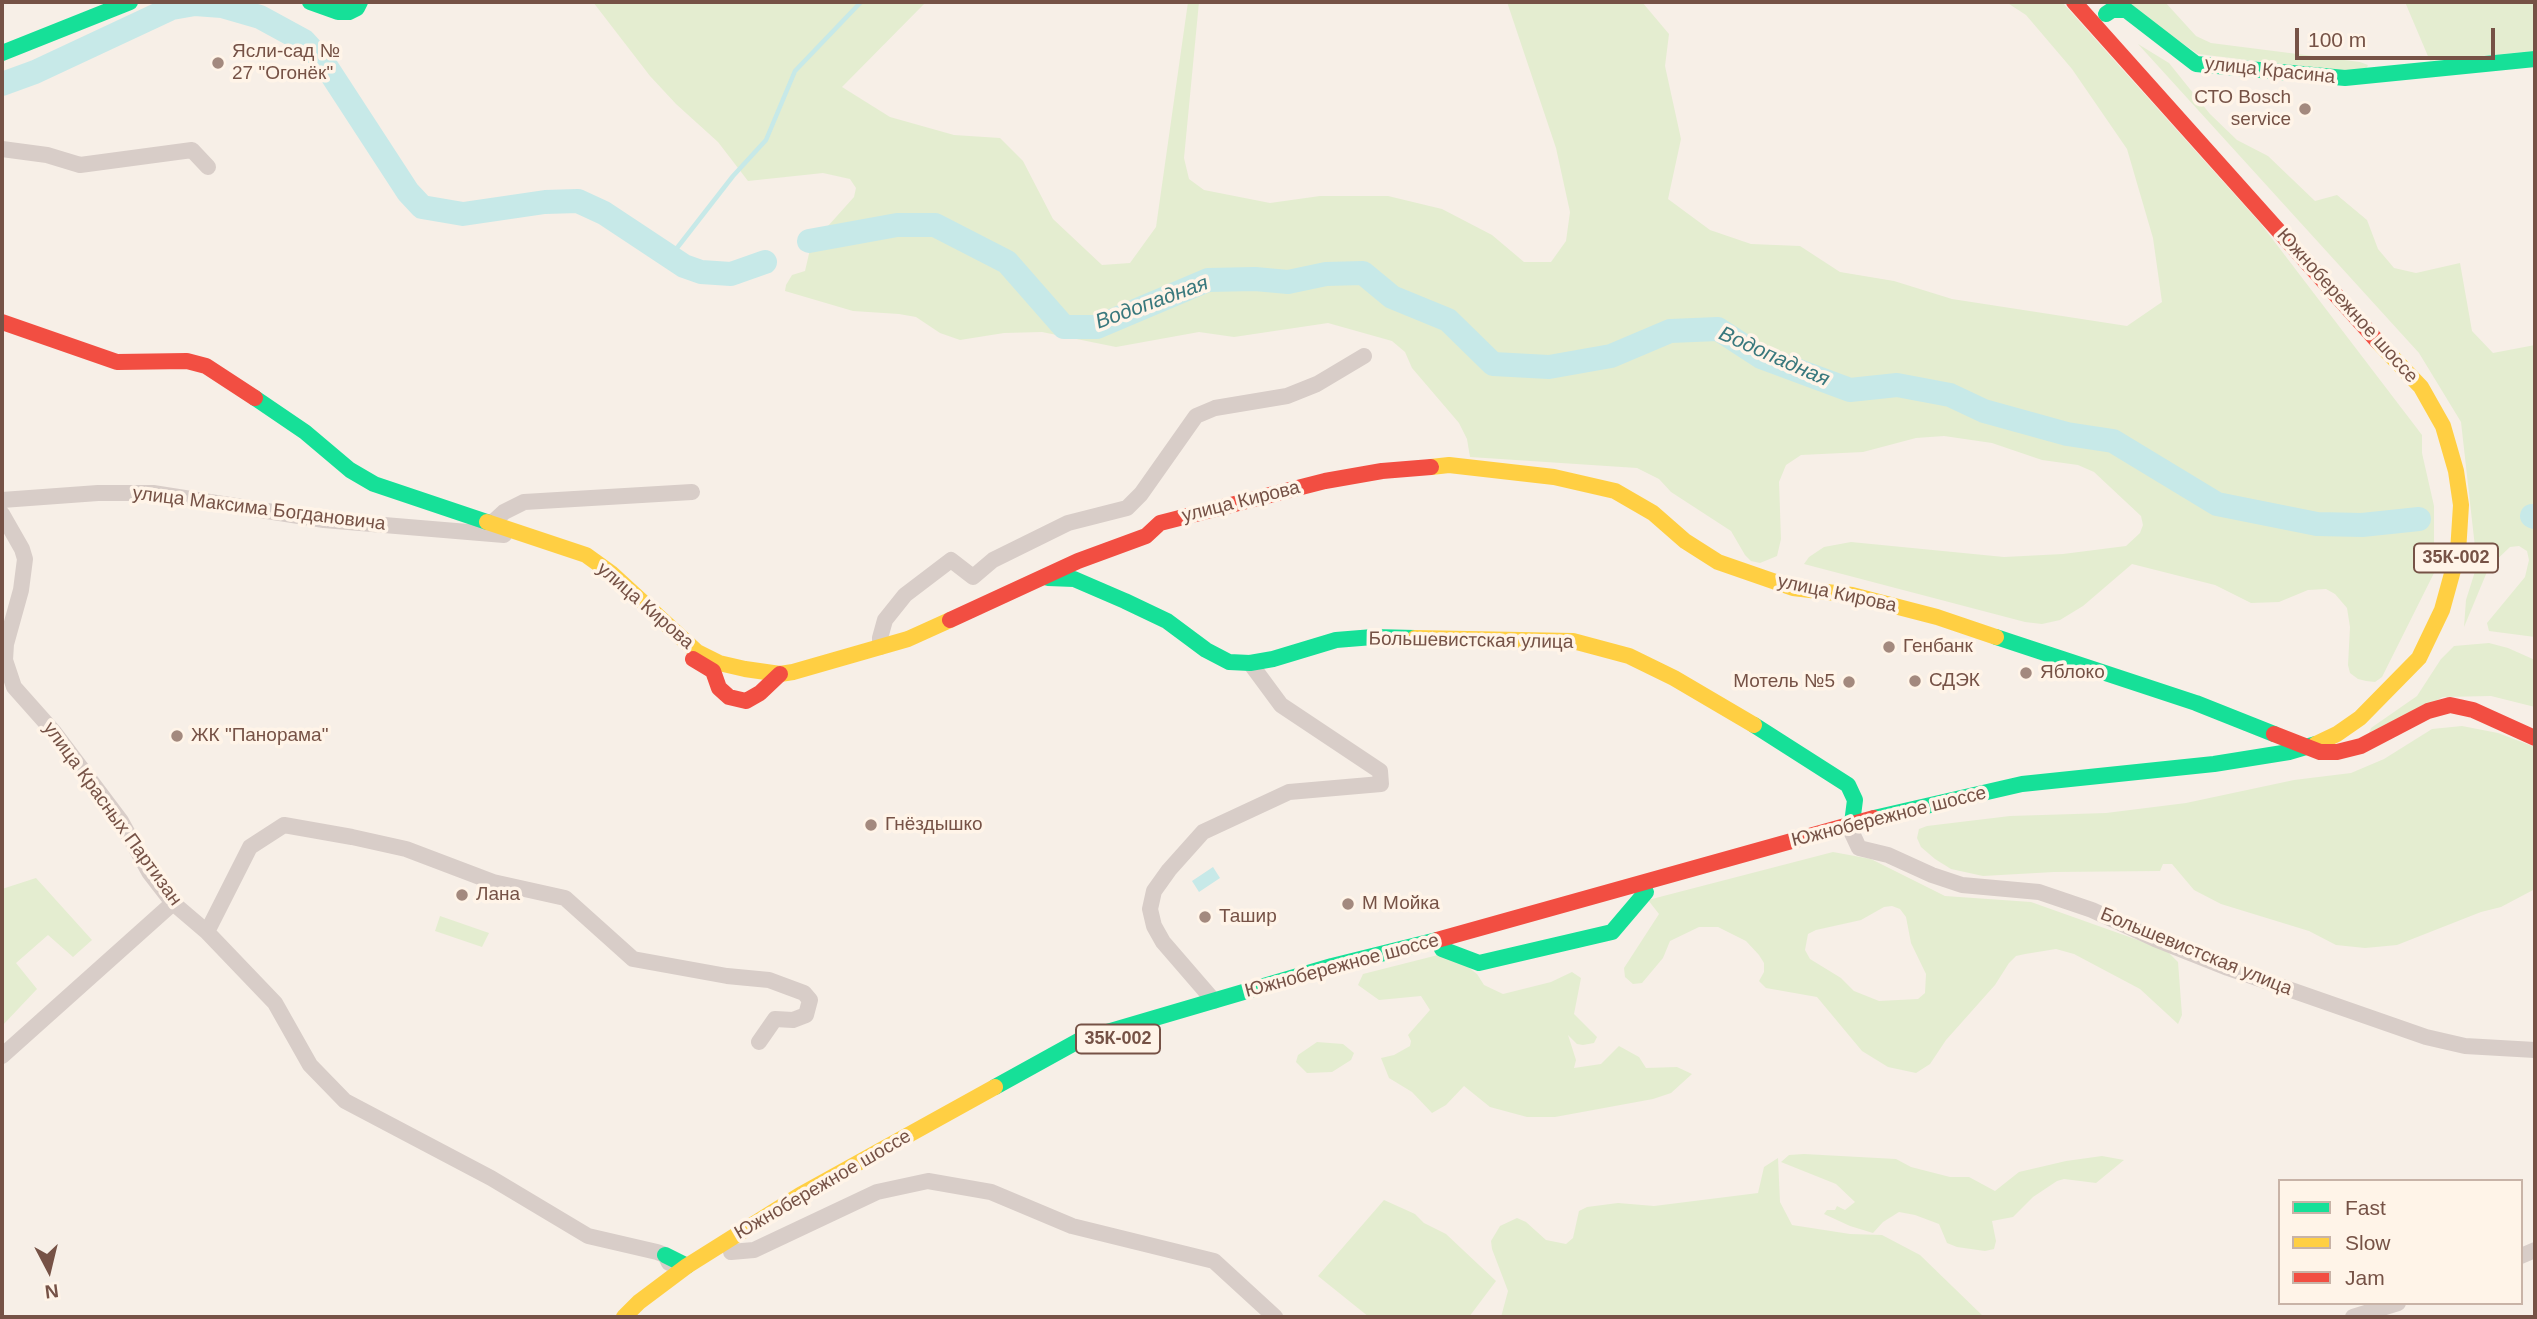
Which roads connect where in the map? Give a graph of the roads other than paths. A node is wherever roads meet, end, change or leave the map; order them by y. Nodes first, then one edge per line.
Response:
1 (130, 2) edge
2 (310, 2) edge
3 (2074, 2) edge
4 (2094, 2) edge
5 (354, 7) edge
6 (2099, 18) junction
7 (2, 53) edge
8 (2535, 59) edge
9 (2, 149) edge
10 (208, 167) dead end
11 (2, 322) edge
12 (1364, 356) dead end
13 (692, 492) dead end
14 (2, 500) edge
15 (2, 514) edge
16 (494, 525) junction
17 (517, 536) junction
18 (1146, 536) junction
19 (1041, 578) junction
20 (1125, 601) junction
21 (880, 646) junction
22 (1250, 663) junction
23 (716, 667) junction
24 (780, 674) junction
25 (2535, 738) edge
26 (2315, 751) junction
27 (1854, 835) junction
28 (1646, 891) junction
29 (173, 903) junction
30 (207, 932) junction
31 (1442, 949) junction
32 (1214, 1001) junction
33 (759, 1042) dead end
34 (2535, 1050) edge
35 (2, 1056) edge
36 (731, 1252) junction
37 (661, 1254) joint
38 (681, 1270) junction
39 (2392, 1305) edge
40 (640, 1314) edge
41 (624, 1317) edge
42 (1275, 1317) edge
43 (2353, 1317) edge

1 - 7 main road
2 - 5 main road
3 - 6 main road, Южнобережное шоссе
4 - 6 main road, Южнобережное шоссе
6 - 8 main road, улица Красина
6 - 26 main road, Южнобережное шоссе / 35К-002
6 - 26 main road, Южнобережное шоссе / 35К-002
9 - 10 street
11 - 16 main road, улица Кирова
12 - 21 street
13 - 16 street
14 - 17 street, улица Максима Богдановича
15 - 29 street, улица Красных Партизан
16 - 17 main road
16 - 23 main road, улица Кирова
17 - 23 main road
18 - 19 main road, улица Кирова
18 - 20 main road
18 - 26 main road, улица Кирова
19 - 20 main road, Большевистская улица
19 - 21 main road, улица Кирова
20 - 22 main road, Большевистская улица
21 - 24 main road, улица Кирова
22 - 27 main road, Большевистская улица
22 - 32 street
23 - 24 main road, улица Кирова
23 - 24 main road
25 - 26 main road, улица Кирова
26 - 27 main road, Южнобережное шоссе / 35К-002
26 - 27 main road, Южнобережное шоссе / 35К-002
27 - 28 main road, Южнобережное шоссе
27 - 32 main road, Южнобережное шоссе / 35К-002
27 - 34 street, Большевистская улица
28 - 31 main road, Южнобережное шоссе / 35К-002
28 - 31 main road
29 - 30 street, улица Красных Партизан
29 - 35 street
30 - 33 street
30 - 37 street, улица Красных Партизан
31 - 36 main road, Южнобережное шоссе / 35К-002
32 - 38 main road, Южнобережное шоссе / 35К-002
36 - 40 main road, Южнобережное шоссе / 35К-002
36 - 42 street
37 - 38 main road
38 - 41 main road, Южнобережное шоссе / 35К-002
39 - 43 street

